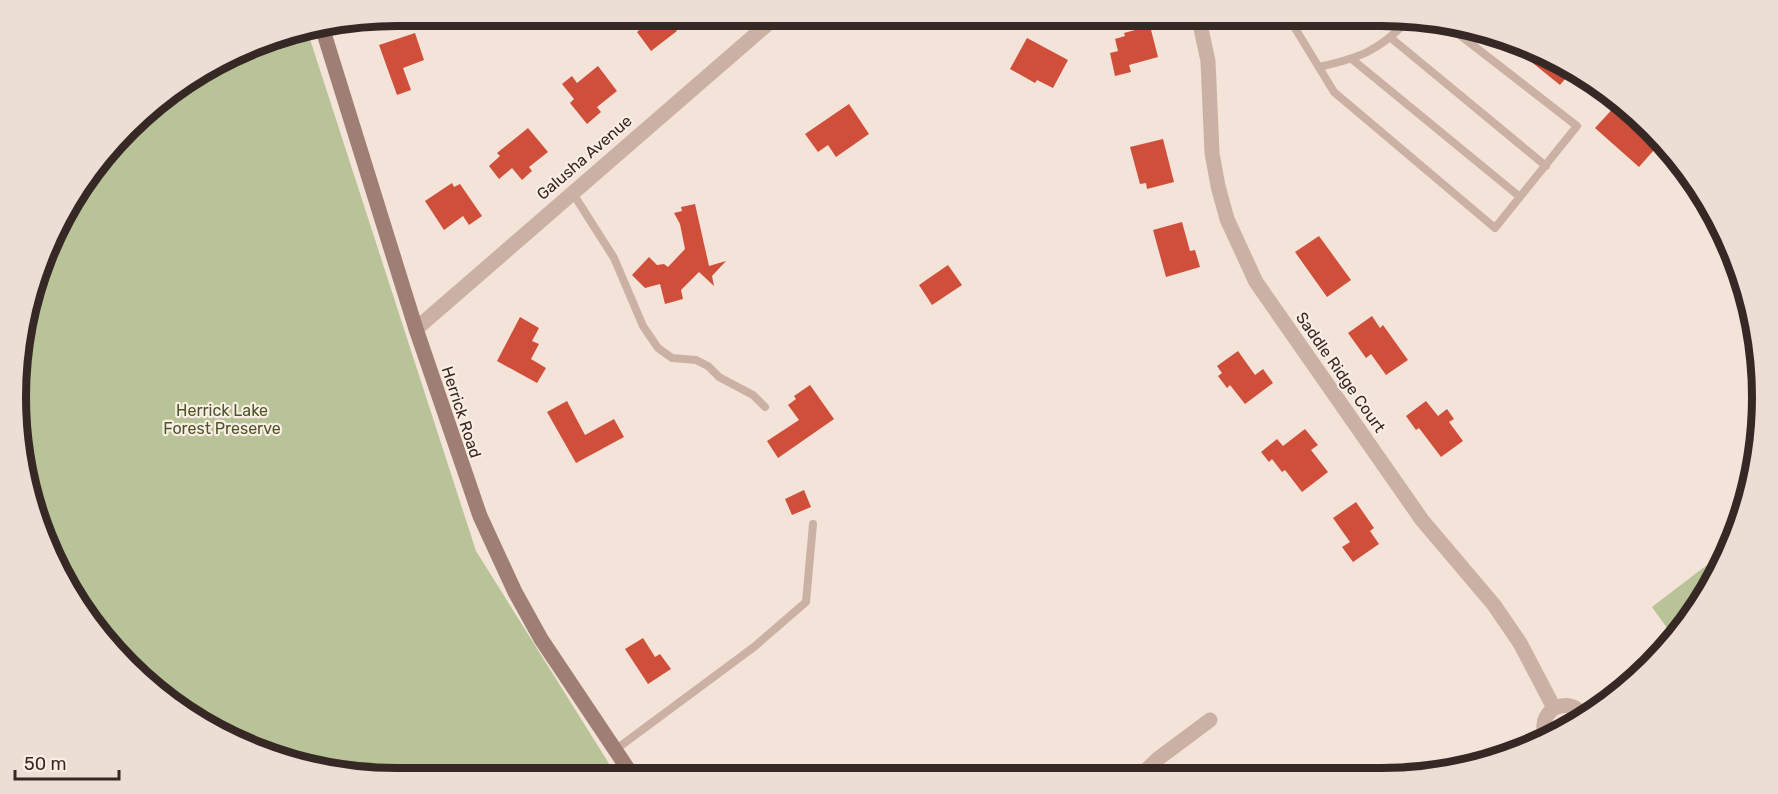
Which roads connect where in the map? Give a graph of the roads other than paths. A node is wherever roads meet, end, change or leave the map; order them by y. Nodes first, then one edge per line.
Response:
1 (765, 26) edge
2 (1200, 26) edge
3 (1294, 26) edge
4 (1402, 26) edge
5 (324, 33) edge
6 (1459, 34) edge
7 (1391, 38) junction
8 (1353, 60) junction
9 (1319, 67) junction
10 (1546, 166) junction
11 (572, 192) junction
12 (1520, 197) junction
13 (416, 329) junction
14 (765, 406) dead end
15 (813, 524) dead end
16 (1554, 708) junction
17 (1579, 711) edge
18 (1210, 720) dead end
19 (1545, 730) edge
20 (615, 750) junction
21 (627, 768) edge
22 (1150, 768) edge

1 - 11 street, Galusha Avenue
2 - 16 street, Saddle Ridge Court
3 - 9 lane
4 - 7 lane
5 - 13 street, Herrick Road
6 - 10 lane
7 - 8 lane
7 - 10 lane
8 - 9 lane
8 - 12 lane
9 - 12 lane
10 - 12 lane
11 - 13 street, Galusha Avenue
11 - 14 lane
13 - 20 street, Herrick Road
15 - 20 lane
16 - 17 street
16 - 19 street
18 - 22 street
20 - 21 street, Herrick Road

